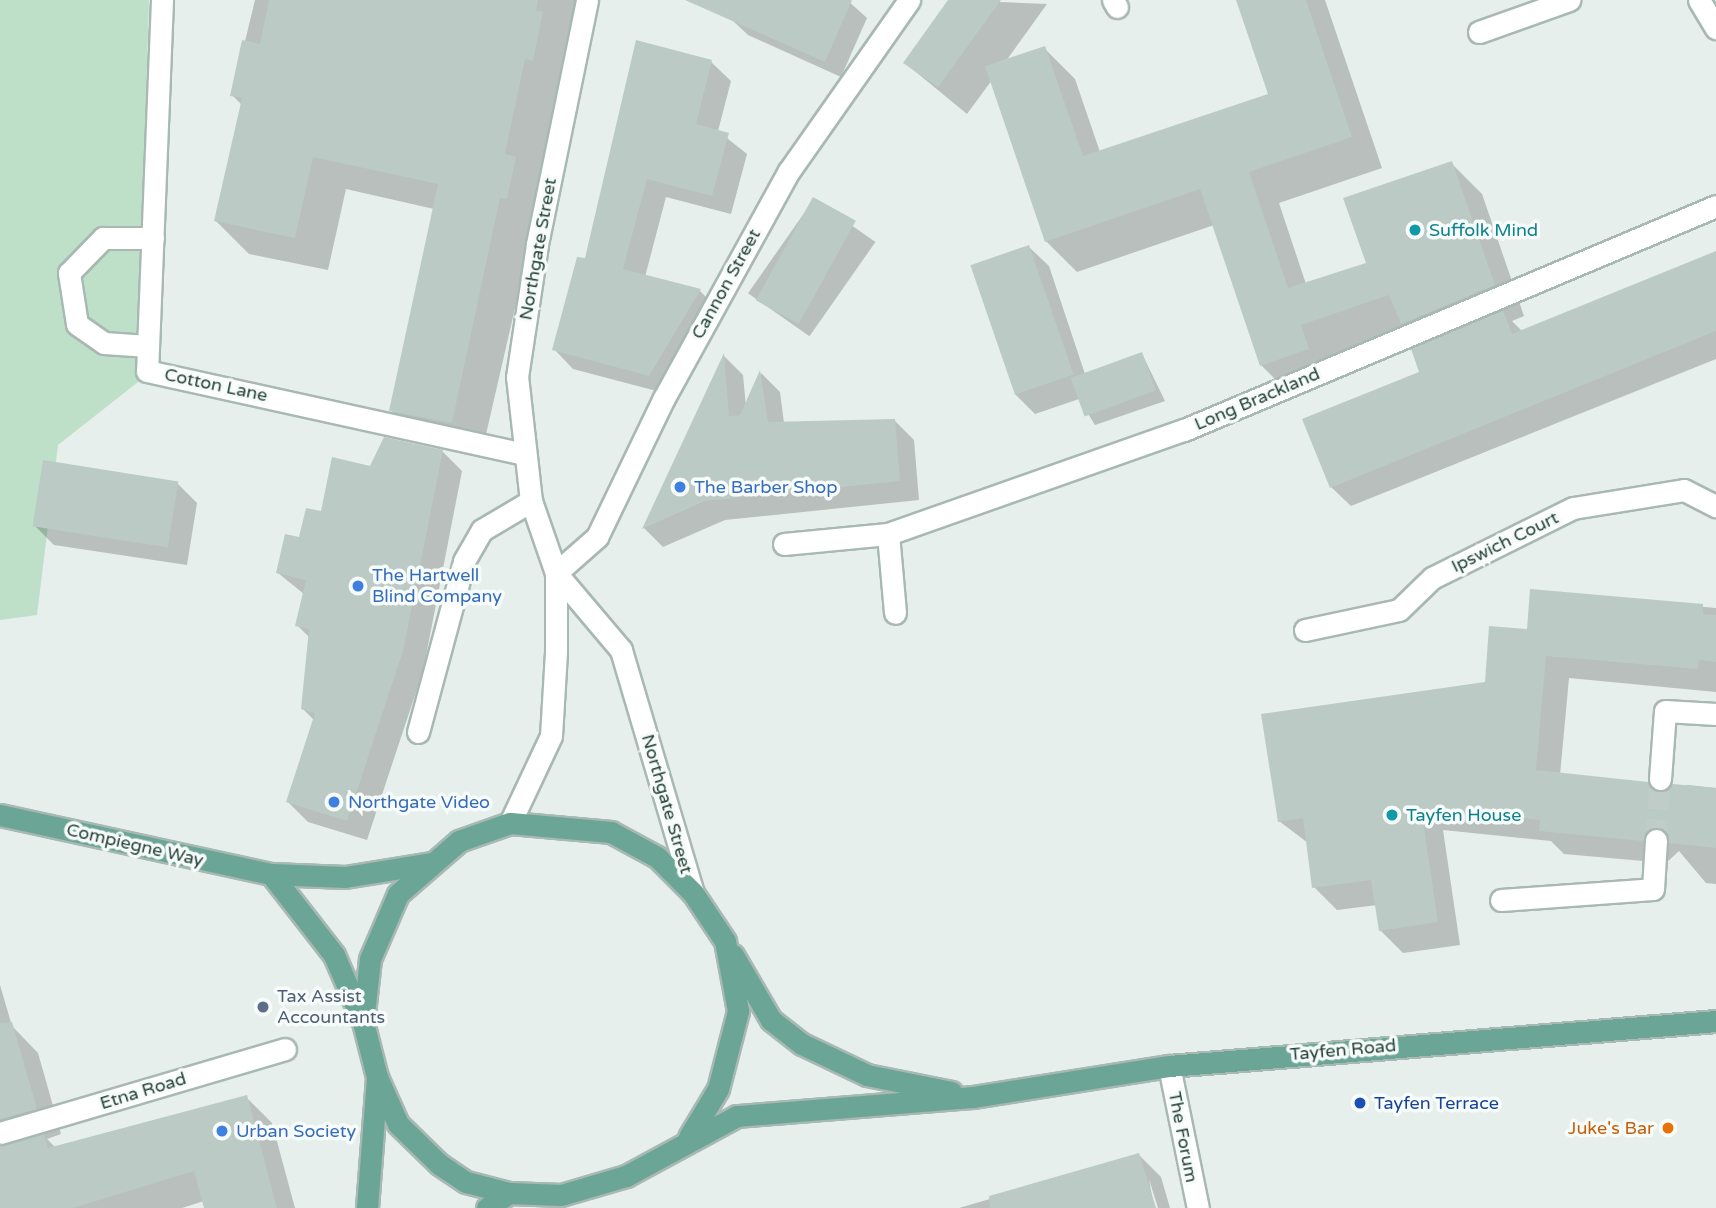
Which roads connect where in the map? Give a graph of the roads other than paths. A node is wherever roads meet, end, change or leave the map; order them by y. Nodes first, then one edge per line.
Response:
1 (162, 0) edge
2 (587, 0) edge
3 (909, 0) edge
4 (1569, 0) edge
5 (1699, 0) edge
6 (1716, 28) edge
7 (1479, 32) dead end
8 (1716, 206) edge
9 (153, 237) junction
10 (148, 346) junction
11 (523, 454) junction
12 (531, 501) junction
13 (1716, 506) edge
14 (888, 534) junction
15 (784, 544) dead end
16 (556, 573) junction
17 (895, 613) dead end
18 (1305, 630) dead end
19 (1716, 714) edge
20 (418, 732) dead end
21 (1660, 779) tunnel mouth
22 (0, 815) edge
23 (510, 823) junction
24 (1656, 840) tunnel mouth
25 (431, 863) junction
26 (271, 874) junction
27 (693, 893) junction
28 (1501, 900) dead end
29 (725, 941) junction
30 (363, 1021) junction
31 (1716, 1021) edge
32 (285, 1049) dead end
33 (1169, 1066) junction
34 (377, 1077) junction
35 (973, 1097) junction
36 (0, 1133) edge
37 (689, 1137) junction
38 (509, 1193) junction
39 (367, 1208) edge
40 (486, 1208) edge
41 (1198, 1208) edge

1 - 9 street, Cotton Lane
2 - 11 street, Northgate Street
3 - 16 street, Cannon Street
4 - 7 street
5 - 6 street
8 - 14 street, Long Brackland
9 - 10 street, Cotton Lane
9 - 10 street
10 - 11 street, Cotton Lane
11 - 12 street, Northgate Street
12 - 16 street, Northgate Street
12 - 20 street
13 - 18 street, Ipswich Court
14 - 15 street, Long Brackland
14 - 17 street
16 - 23 street, Northgate Street
16 - 27 street, Northgate Street
19 - 21 street
22 - 26 main road, Compiegne Way
23 - 25 main road
23 - 27 main road
24 - 28 street
25 - 26 main road, Compiegne Way
25 - 30 main road
26 - 30 main road
27 - 29 main road
29 - 35 main road
29 - 37 main road
30 - 34 main road
31 - 33 main road, Tayfen Road
32 - 36 street, Etna Road
33 - 35 main road, Tayfen Road
33 - 41 street, The Forum
34 - 38 main road, Tayfen Road
34 - 39 main road
35 - 37 main road, Tayfen Road
37 - 38 main road, Tayfen Road
38 - 40 main road

